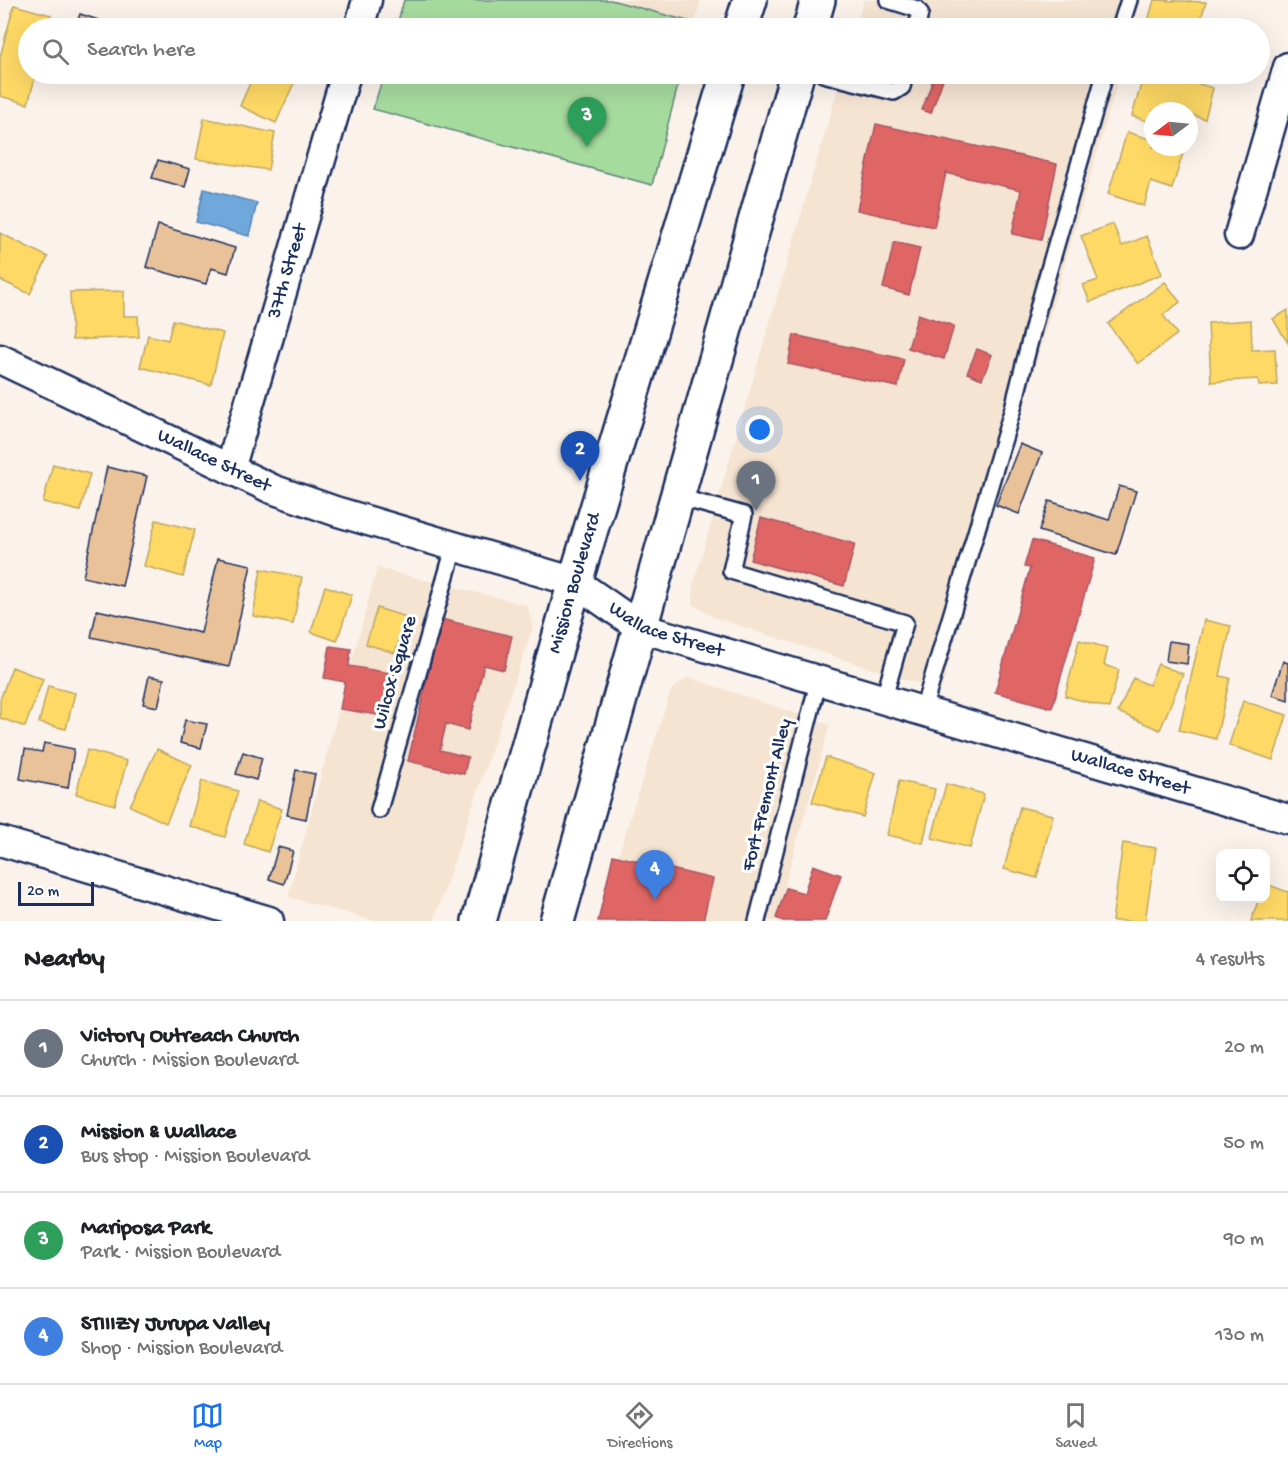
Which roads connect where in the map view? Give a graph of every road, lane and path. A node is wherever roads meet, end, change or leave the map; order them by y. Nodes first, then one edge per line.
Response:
1 (367, 0) edge
2 (750, 0) edge
3 (818, 0) edge
4 (888, 0) edge
5 (1129, 0) edge
6 (362, 18) edge
7 (744, 18) edge
8 (813, 18) edge
9 (919, 18) edge
10 (1123, 18) edge
11 (1288, 67) edge
12 (343, 84) edge
13 (725, 84) edge
14 (794, 84) edge
15 (863, 84) edge
16 (903, 84) edge
17 (1103, 84) edge
18 (1239, 236) dead end
19 (0, 359) edge
20 (231, 469) junction
21 (678, 497) junction
22 (454, 548) junction
23 (575, 582) junction
24 (641, 628) junction
25 (819, 679) junction
26 (884, 698) junction
27 (923, 710) junction
28 (379, 810) dead end
29 (1288, 819) edge
30 (0, 841) edge
31 (269, 921) edge
32 (479, 921) edge
33 (557, 921) edge
34 (757, 921) edge

1 - 6 street
2 - 7 main road
3 - 8 main road
4 - 9 lane
5 - 10 lane
11 - 18 street
12 - 20 street, 37th Street
13 - 23 main road, Mission Boulevard
14 - 21 main road
15 - 16 lane
17 - 27 lane
19 - 20 street, Wallace Street
20 - 22 street, Wallace Street
21 - 24 main road
21 - 26 lane
22 - 23 street, Wallace Street
22 - 28 lane, Wilcox Square
23 - 24 street, Wallace Street
23 - 32 main road, Mission Boulevard
24 - 25 street, Wallace Street
24 - 33 main road
25 - 26 street, Wallace Street
25 - 34 lane, Fort Fremont Alley
26 - 27 street, Wallace Street
27 - 29 street, Wallace Street
30 - 31 street

